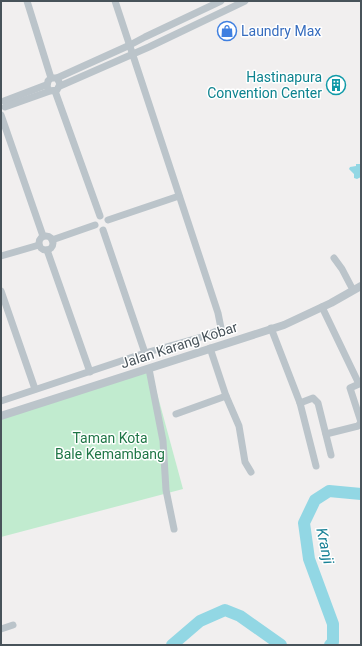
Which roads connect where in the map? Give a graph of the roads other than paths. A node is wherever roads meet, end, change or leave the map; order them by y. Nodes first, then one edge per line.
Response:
1 (28, 1) edge
2 (115, 1) edge
3 (245, 1) edge
4 (218, 2) edge
5 (219, 13) junction
6 (190, 16) junction
7 (196, 24) junction
8 (145, 37) junction
9 (130, 45) junction
10 (150, 47) junction
11 (133, 53) junction
12 (54, 78) junction
13 (53, 88) junction
14 (3, 105) edge
15 (1, 115) edge
16 (179, 196) junction
17 (100, 216) junction
18 (108, 220) junction
19 (95, 225) junction
20 (103, 230) junction
21 (44, 236) junction
22 (52, 240) junction
23 (39, 245) junction
24 (47, 250) junction
25 (1, 256) edge
26 (334, 258) dead end
27 (361, 286) edge
28 (353, 290) junction
29 (1, 291) edge
30 (322, 307) junction
31 (271, 328) junction
32 (210, 348) junction
33 (145, 353) junction
34 (149, 369) junction
35 (90, 372) junction
36 (35, 390) junction
37 (226, 396) junction
38 (1, 401) edge
39 (300, 403) junction
40 (176, 414) dead end
41 (1, 416) edge
42 (361, 428) edge
43 (326, 434) junction
44 (331, 455) dead end
45 (316, 466) dead end
46 (251, 472) dead end
47 (174, 529) dead end
48 (13, 625) dead end
49 (2, 626) edge

1 - 12 street
2 - 9 street
3 - 5 street
4 - 5 street
4 - 6 street
5 - 7 street
6 - 7 street
6 - 8 street
7 - 10 street
8 - 9 street
8 - 10 street
9 - 11 street
9 - 12 street
10 - 11 street
11 - 13 street
11 - 16 street
12 - 13 street
12 - 13 street
13 - 14 street
13 - 17 street
15 - 21 street
16 - 18 street
16 - 33 street
17 - 18 street
17 - 19 street
18 - 20 street
19 - 20 street
19 - 22 street
20 - 33 street
21 - 22 street
21 - 23 street
22 - 24 street
23 - 24 street
23 - 25 street
24 - 35 street
26 - 28 street
27 - 28 street, Jalan Karang Kobar
28 - 30 street, Jalan Karang Kobar
29 - 36 street
30 - 31 street, Jalan Karang Kobar
30 - 42 street
31 - 32 street, Jalan Karang Kobar
31 - 39 street
32 - 34 street, Jalan Karang Kobar
32 - 37 street
33 - 35 street
34 - 41 street, Jalan Karang Kobar
34 - 47 street
35 - 36 street
36 - 38 street
37 - 40 street
37 - 46 street
39 - 43 street
39 - 45 street
42 - 43 street
43 - 44 street
48 - 49 street

